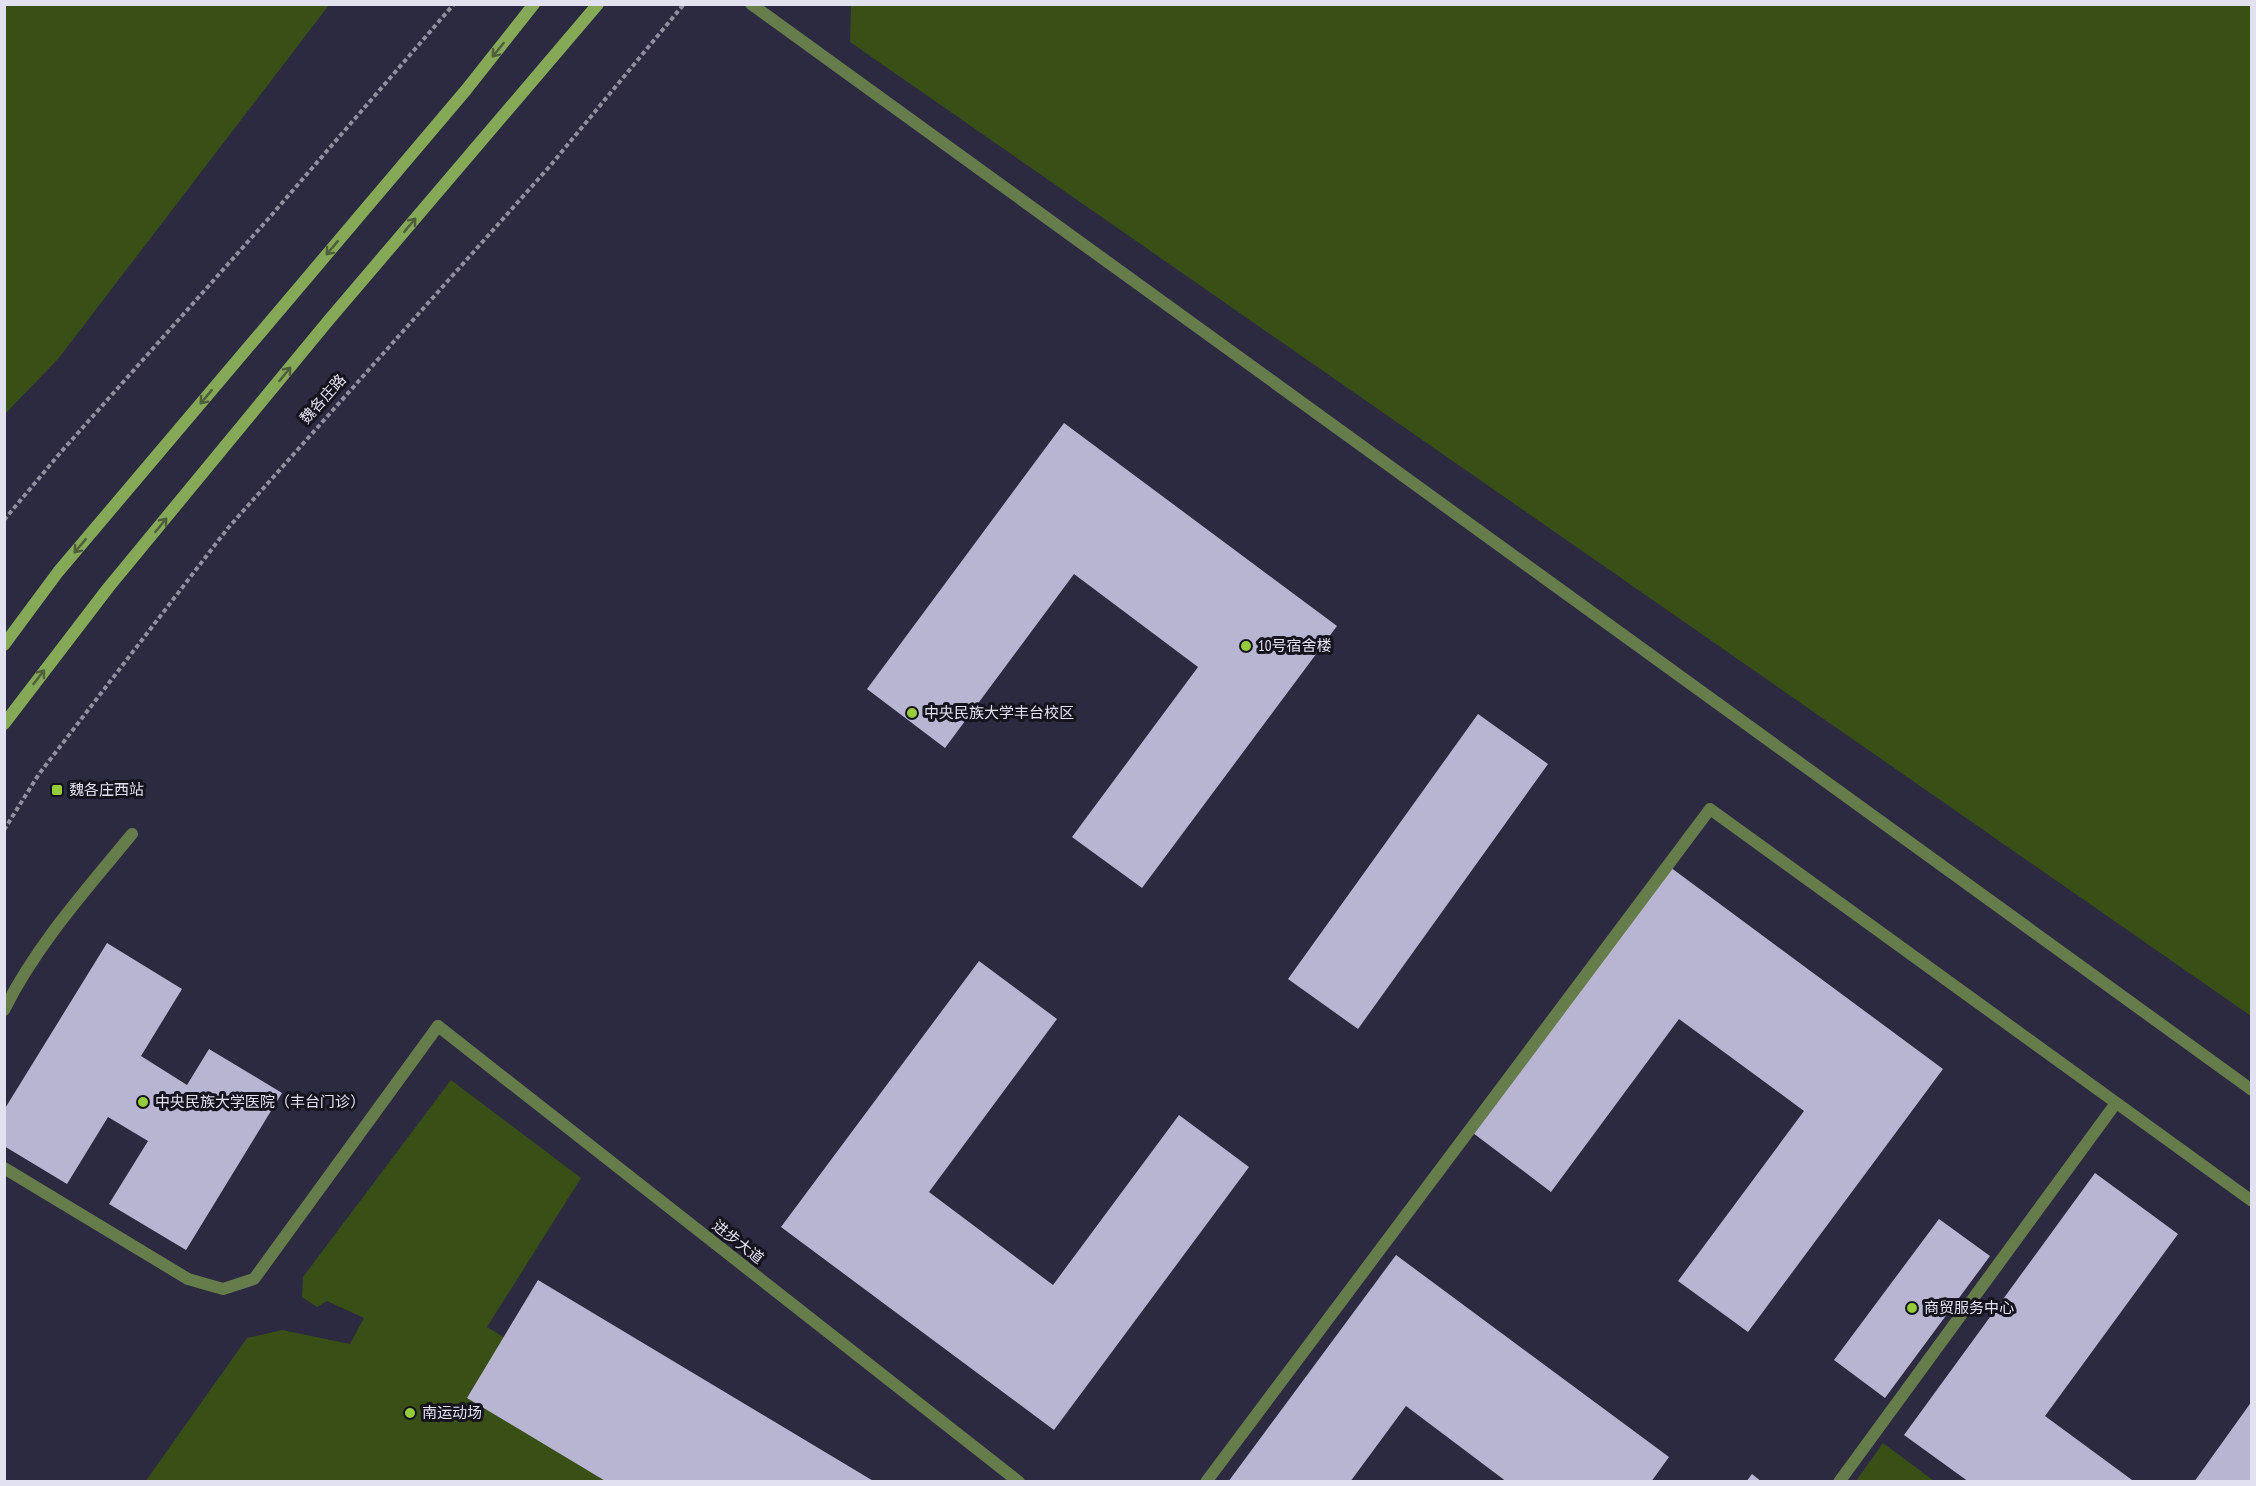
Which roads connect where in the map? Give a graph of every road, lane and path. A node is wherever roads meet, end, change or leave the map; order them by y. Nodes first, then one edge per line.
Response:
1 (454, 4) edge
2 (534, 4) edge
3 (598, 4) edge
4 (684, 4) edge
5 (752, 4) edge
6 (4, 520) edge
7 (4, 645) edge
8 (4, 724) edge
9 (4, 830) edge
10 (132, 834) dead end
11 (4, 1010) edge
12 (2252, 1090) edge
13 (2116, 1103) junction
14 (4, 1168) edge
15 (2252, 1201) edge
16 (1019, 1482) edge
17 (1206, 1482) edge
18 (1839, 1482) edge

1 - 6 path
2 -> 7 main road
8 -> 3 main road
4 - 9 path, 魏各庄路
5 - 12 street
10 - 11 street
13 - 15 street
13 - 17 street
13 - 18 street
14 - 16 street, 进步大道

